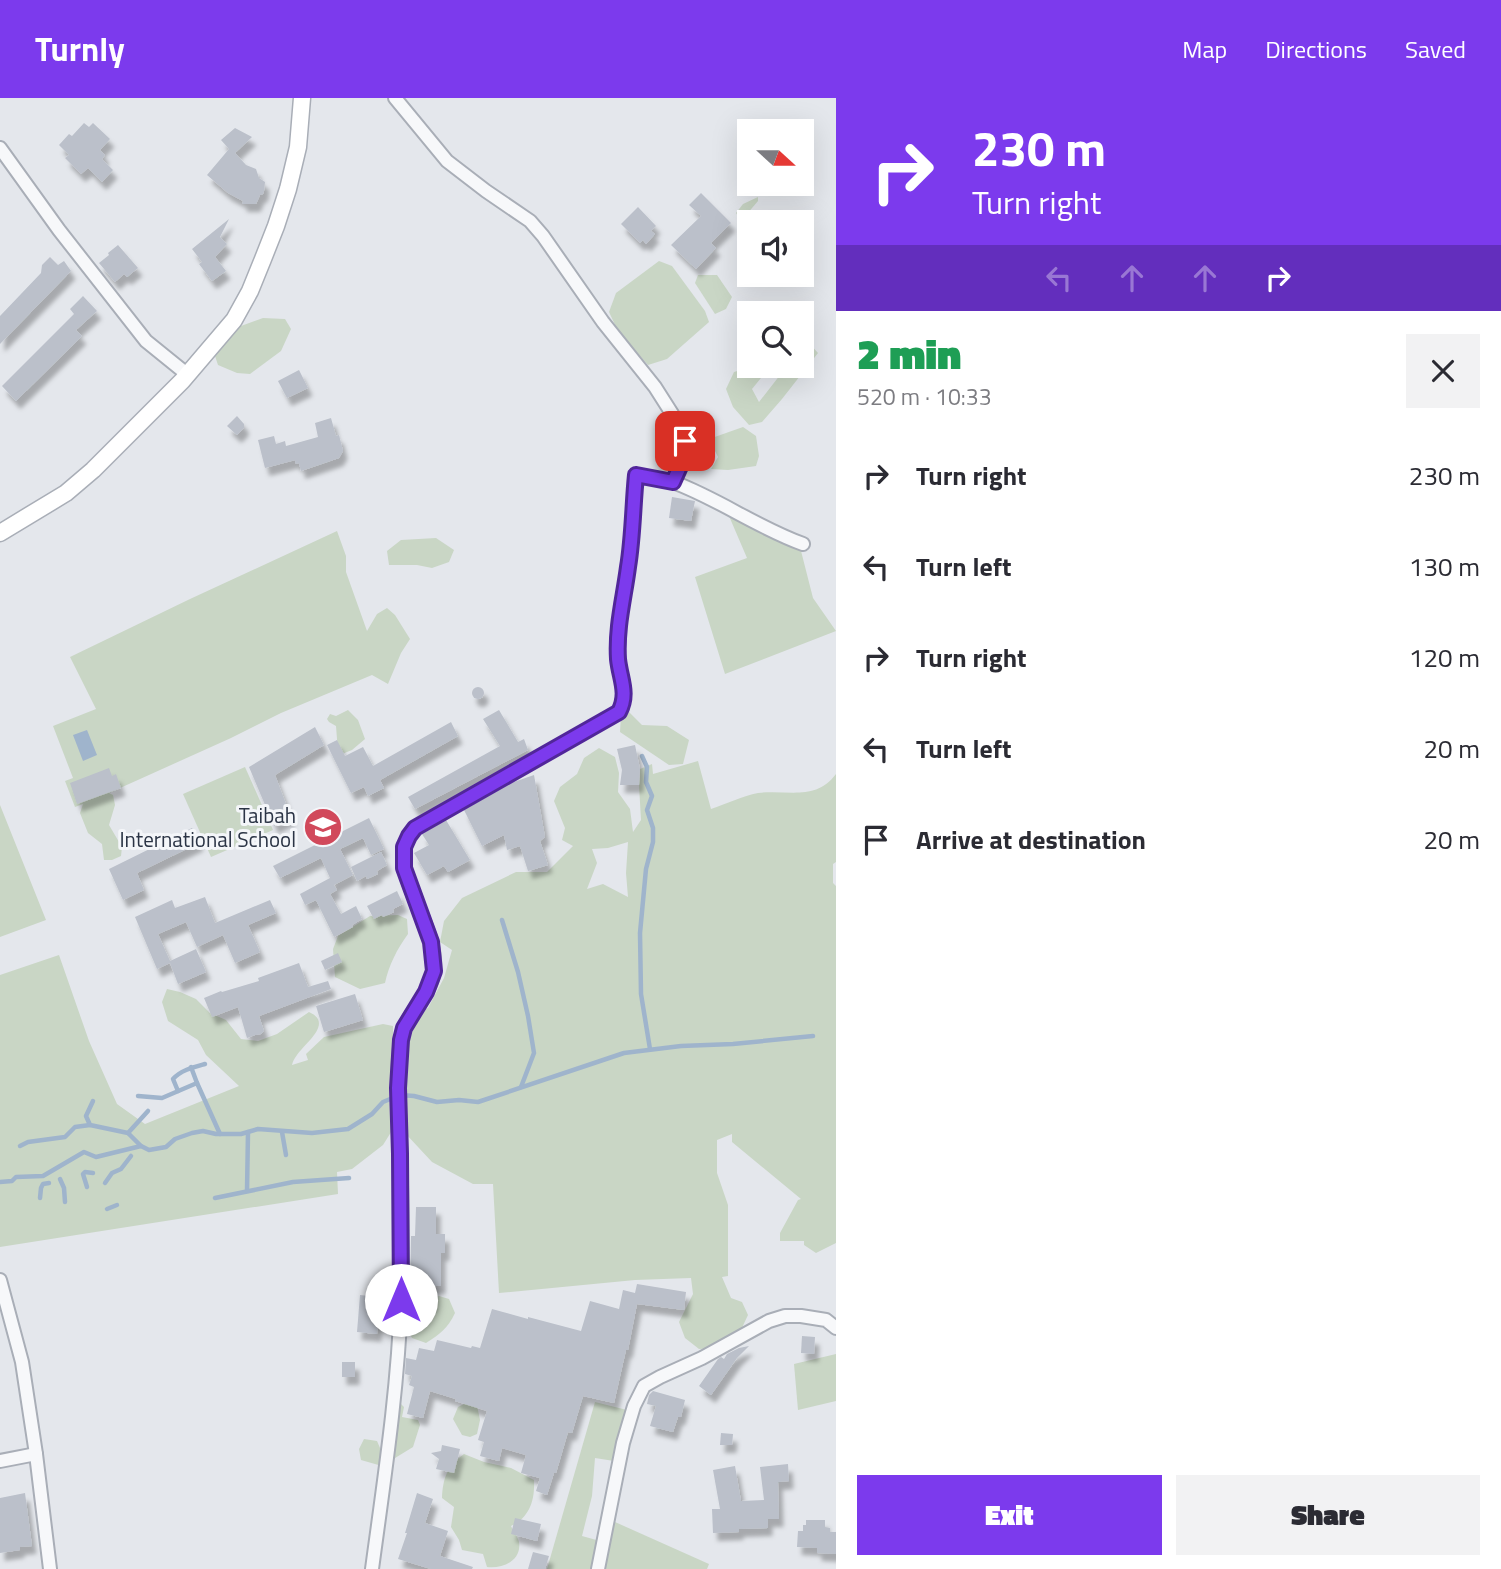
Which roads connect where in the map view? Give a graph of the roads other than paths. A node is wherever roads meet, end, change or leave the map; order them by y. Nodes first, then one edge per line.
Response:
1 (302, 98) edge
2 (395, 98) edge
3 (0, 148) edge
4 (188, 375) junction
5 (673, 482) junction
6 (0, 533) edge
7 (803, 544) dead end
8 (0, 1280) edge
9 (5, 1315) edge
10 (836, 1328) edge
11 (36, 1454) junction
12 (0, 1461) edge
13 (50, 1569) edge
14 (372, 1569) edge
15 (598, 1569) edge

1 - 4 street
2 - 5 street
3 - 4 street
4 - 6 street
5 - 7 street
5 - 14 street
8 - 9 street
9 - 11 street
10 - 15 street
11 - 12 street
11 - 13 street

